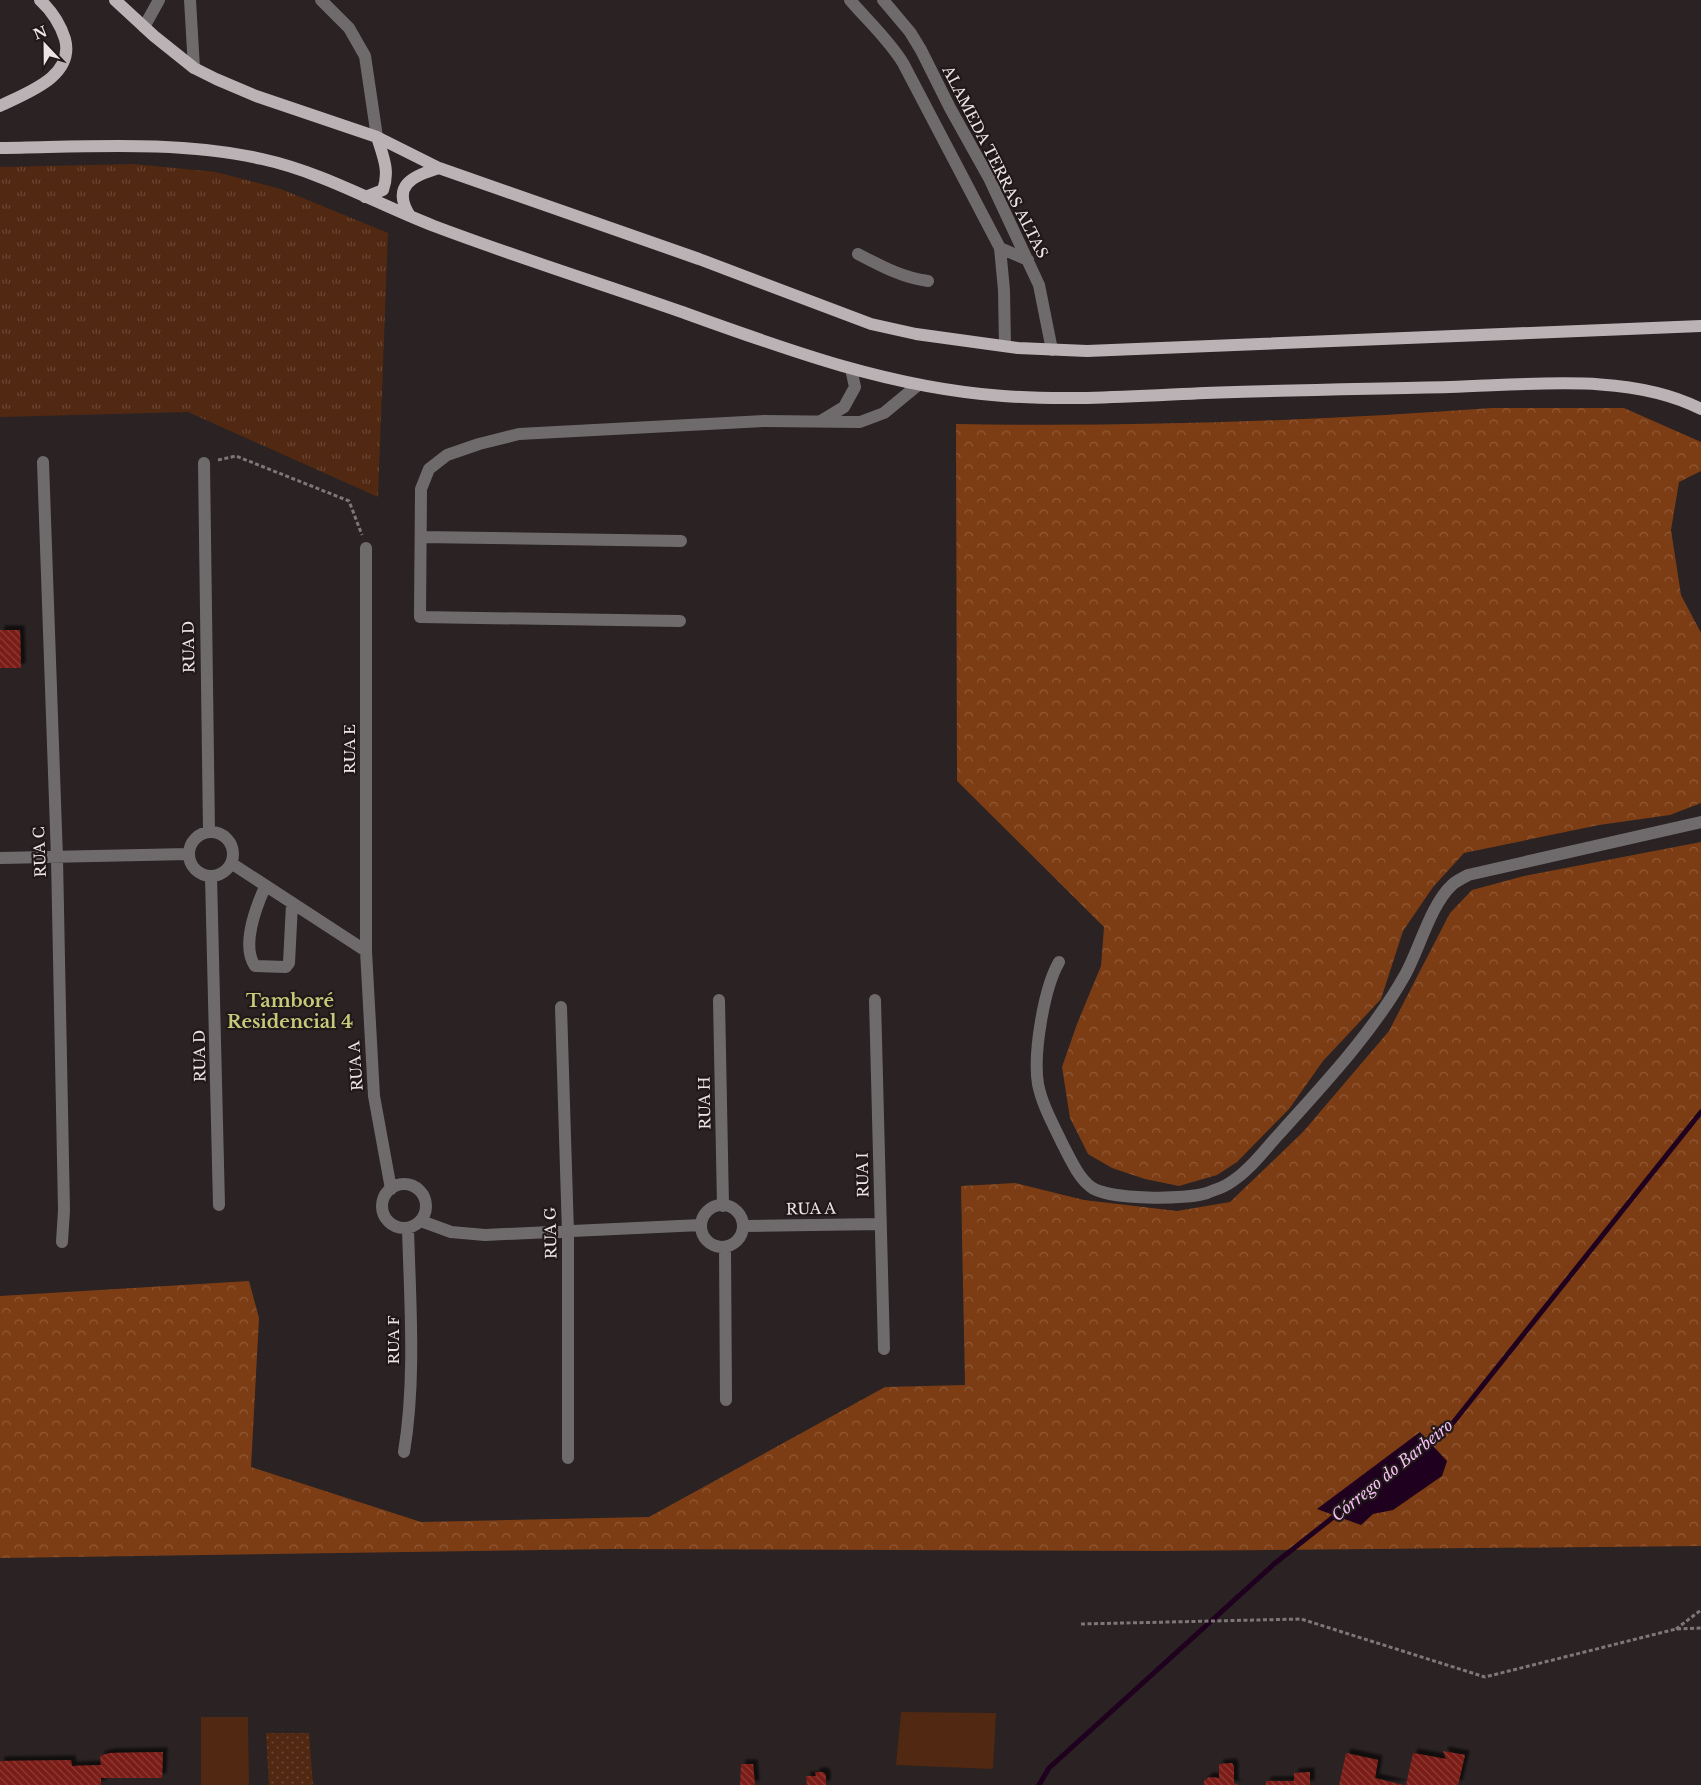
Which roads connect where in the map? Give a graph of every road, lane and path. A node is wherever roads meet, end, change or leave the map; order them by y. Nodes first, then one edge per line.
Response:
1 (40, 0) edge
2 (115, 0) edge
3 (159, 0) edge
4 (190, 0) edge
5 (321, 0) edge
6 (850, 0) edge
7 (882, 0) edge
8 (144, 27) junction
9 (194, 68) junction
10 (0, 106) edge
11 (377, 137) junction
12 (0, 148) edge
13 (439, 168) junction
14 (365, 197) junction
15 (410, 216) junction
16 (1000, 248) junction
17 (858, 254) dead end
18 (1028, 260) junction
19 (928, 281) dead end
20 (1701, 326) edge
21 (1005, 346) junction
22 (1052, 350) junction
23 (851, 368) junction
24 (918, 385) junction
25 (1701, 408) edge
26 (821, 421) junction
27 (43, 462) dead end
28 (204, 463) joint
29 (420, 537) junction
30 (681, 541) dead end
31 (366, 548) joint
32 (680, 621) dead end
33 (1701, 822) edge
34 (209, 832) junction
35 (189, 854) junction
36 (0, 858) edge
37 (57, 858) junction
38 (231, 863) junction
39 (211, 876) junction
40 (265, 887) junction
41 (292, 904) junction
42 (366, 951) junction
43 (1059, 962) dead end
44 (719, 1000) dead end
45 (875, 1000) dead end
46 (561, 1007) dead end
47 (391, 1189) junction
48 (219, 1205) dead end
49 (722, 1206) junction
50 (421, 1221) junction
51 (880, 1224) junction
52 (702, 1225) junction
53 (743, 1226) junction
54 (408, 1228) junction
55 (568, 1233) junction
56 (62, 1242) dead end
57 (725, 1247) junction
58 (884, 1349) dead end
59 (726, 1400) dead end
60 (404, 1452) dead end
61 (568, 1458) dead end
62 (1701, 1610) edge
63 (1081, 1624) dead end
64 (1701, 1628) edge
65 (1676, 1629) junction

1 - 10 main road
2 - 8 main road
3 - 8 street
4 - 9 street
5 - 11 street
6 - 16 street
7 - 18 street, ALAMEDA TERRAS ALTAS
8 - 9 main road
9 - 11 main road
11 - 13 main road
11 - 14 main road
12 - 14 main road
13 - 15 main road
13 - 21 main road
14 - 15 main road
15 - 23 main road
16 - 18 street
16 - 21 street
17 - 19 street
18 - 22 street, ALAMEDA TERRAS ALTAS
20 - 22 main road
21 - 22 main road
23 - 24 main road
23 - 26 street
24 - 25 main road
24 - 26 street
26 - 29 street
27 - 37 street, RUA C
28 - 31 path
28 - 34 street, RUA D
29 - 30 street
29 - 32 street
31 - 42 street, RUA E
33 - 43 street
34 - 35 street
34 - 38 street
35 - 37 street
35 - 39 street
36 - 37 street
37 - 56 street, RUA C
38 - 39 street
38 - 40 street
39 - 48 street, RUA D
40 - 41 street
40 - 41 street
41 - 42 street
42 - 47 street, RUA A
44 - 49 street, RUA H
45 - 51 street, RUA I
46 - 55 street, RUA G
47 - 50 street
47 - 54 street
49 - 52 street
49 - 53 street
50 - 54 street
50 - 55 street
51 - 53 street, RUA A
51 - 58 street, RUA I
52 - 55 street
52 - 57 street
53 - 57 street
54 - 60 street, RUA F
55 - 61 street, RUA G
57 - 59 street
62 - 65 path
63 - 65 path
64 - 65 path

